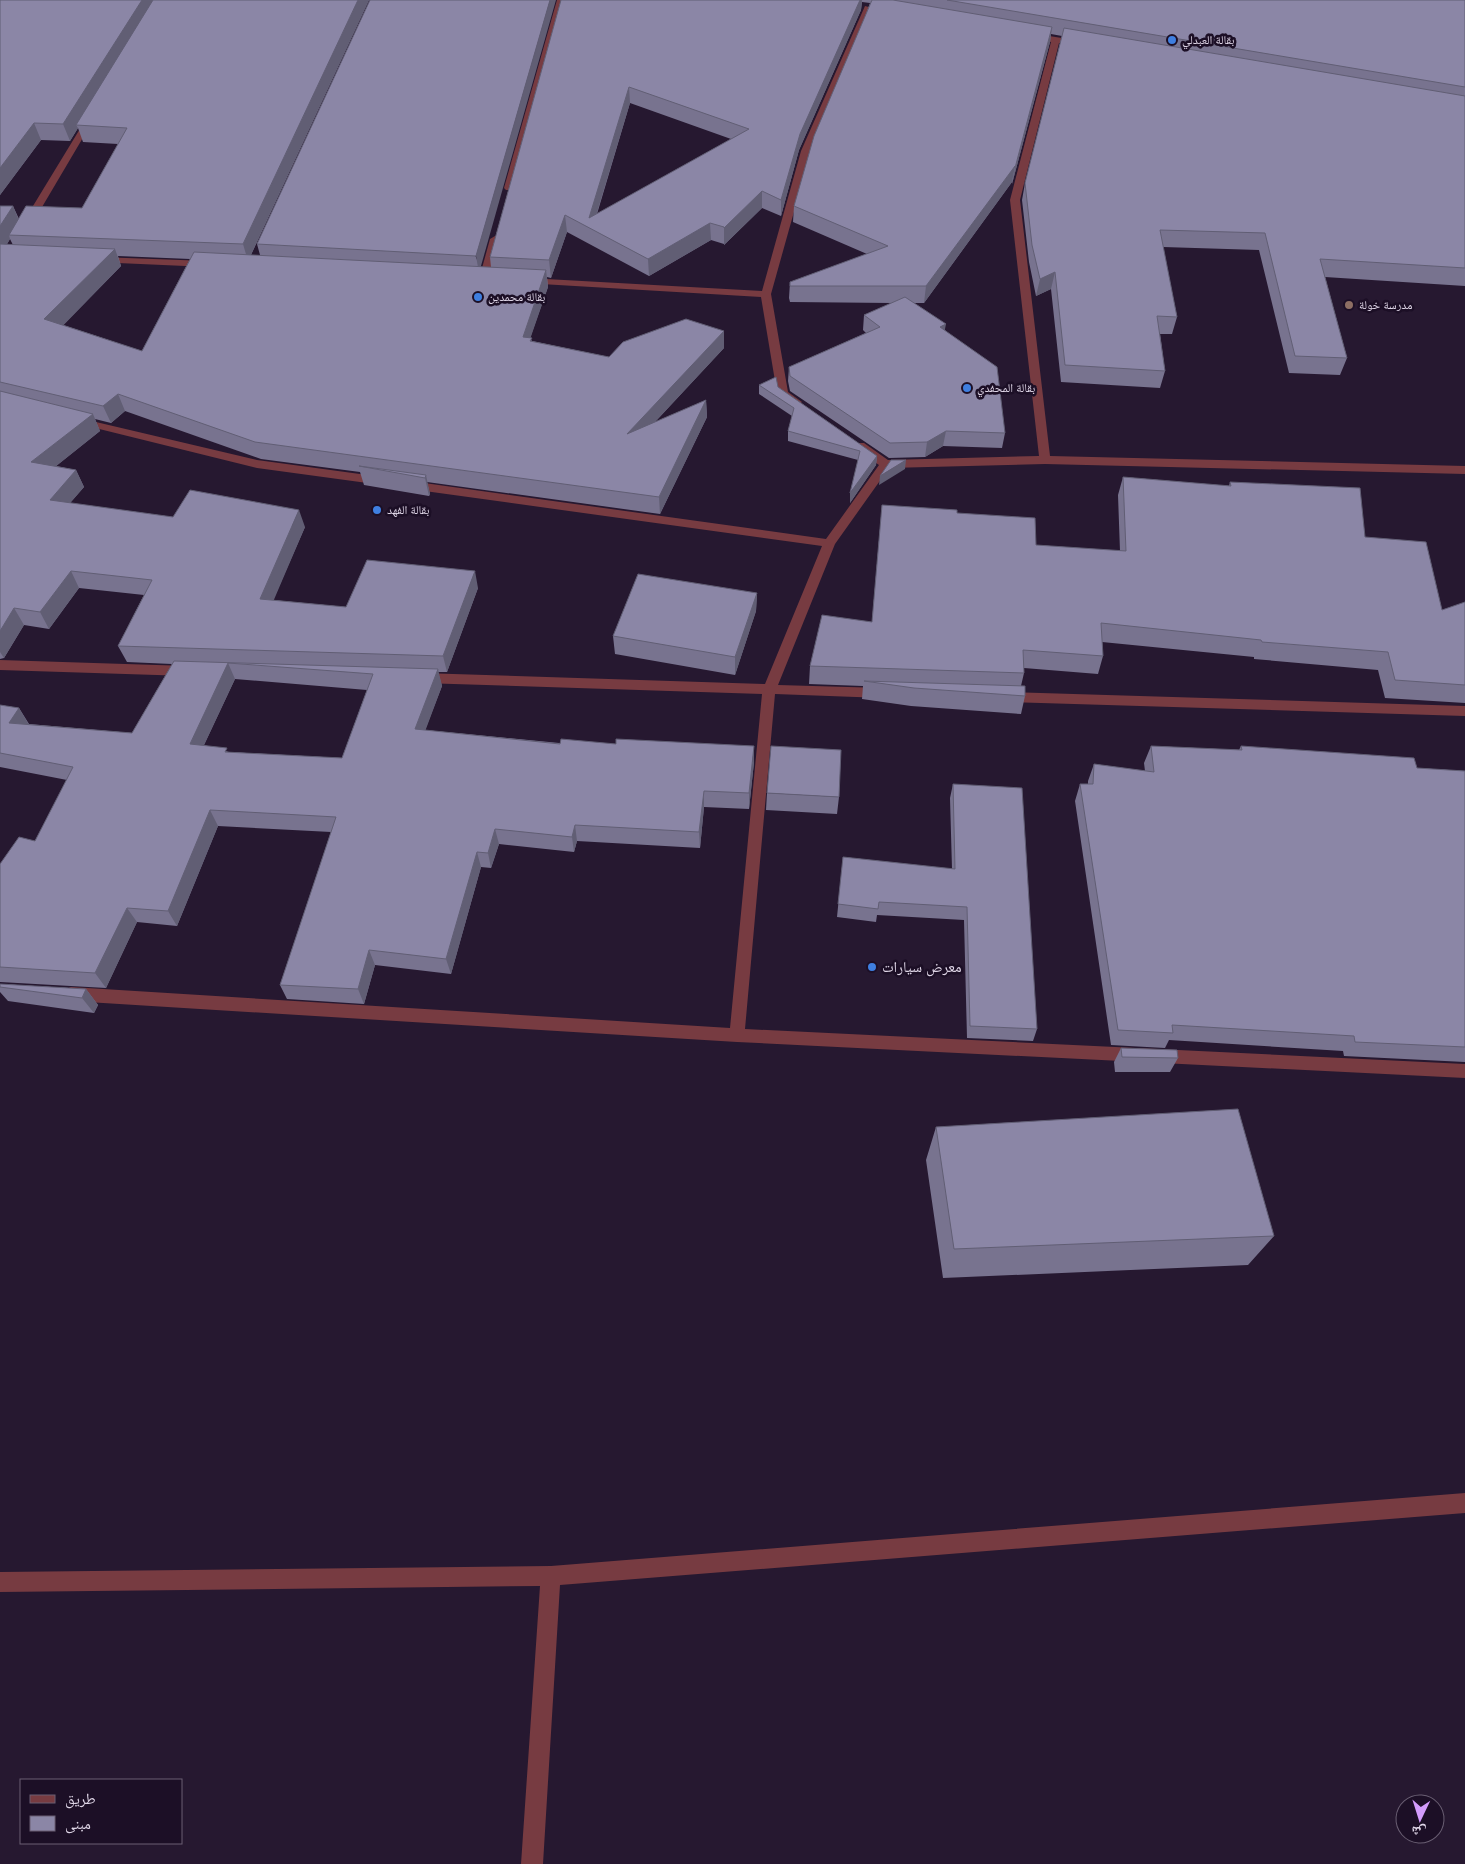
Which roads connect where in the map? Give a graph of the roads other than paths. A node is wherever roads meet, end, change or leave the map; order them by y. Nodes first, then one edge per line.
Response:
1 (560, 0) edge
2 (869, 8) edge
3 (1019, 34) edge
4 (1056, 40) junction
5 (1086, 45) edge
6 (95, 111) edge
7 (505, 202) edge
8 (23, 230) edge
9 (497, 230) edge
10 (86, 259) edge
11 (214, 264) edge
12 (484, 279) edge
13 (513, 280) edge
14 (766, 294) junction
15 (807, 409) edge
16 (66, 418) edge
17 (854, 442) edge
18 (1045, 460) junction
19 (886, 464) junction
20 (1465, 470) edge
21 (829, 543) junction
22 (0, 664) edge
23 (200, 671) edge
24 (410, 678) edge
25 (769, 690) junction
26 (899, 694) edge
27 (988, 696) edge
28 (1465, 711) edge
29 (60, 994) edge
30 (736, 1035) junction
31 (1465, 1070) edge
32 (1465, 1503) edge
33 (551, 1576) junction
34 (0, 1582) edge
35 (532, 1864) edge

1 - 7 street
2 - 14 street
3 - 4 street
4 - 5 street
4 - 18 street
6 - 8 street
9 - 12 street
10 - 11 street
13 - 14 street
14 - 15 street
16 - 21 street
17 - 19 street
18 - 19 street
18 - 20 street
19 - 21 street
21 - 25 street
22 - 23 street
24 - 25 street
25 - 26 street
25 - 30 street
27 - 28 street
29 - 30 street
30 - 31 street
32 - 33 street
33 - 34 street
33 - 35 street

